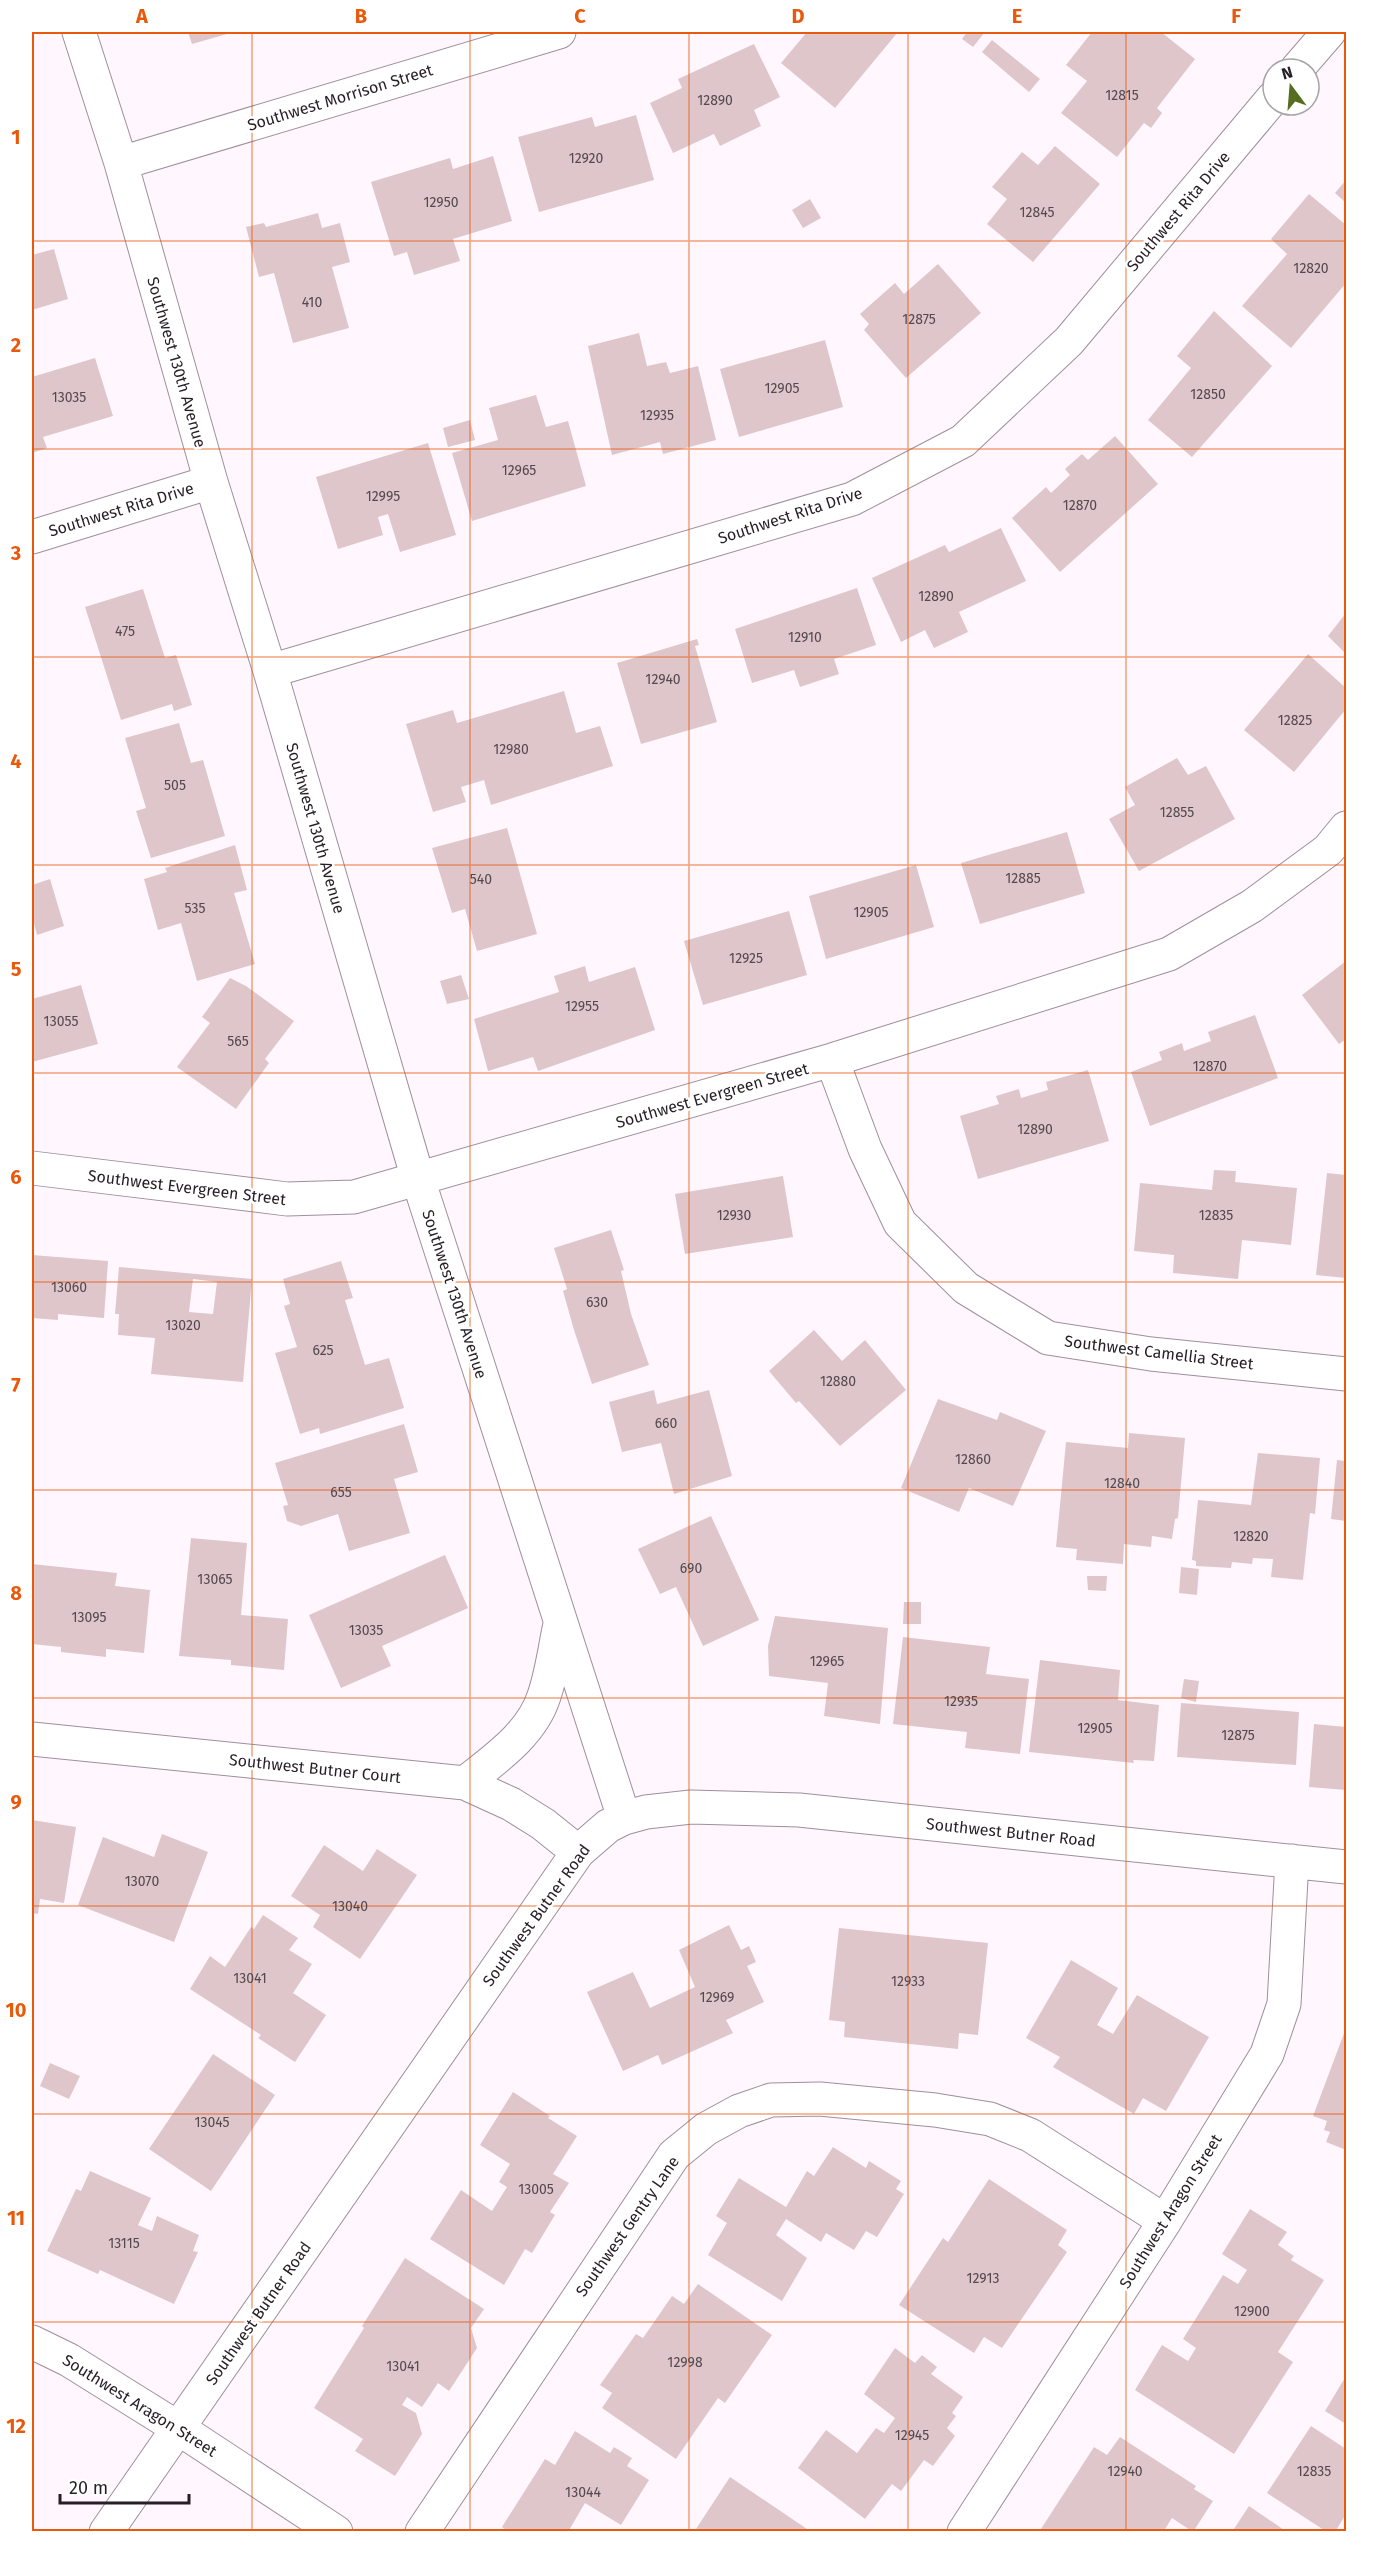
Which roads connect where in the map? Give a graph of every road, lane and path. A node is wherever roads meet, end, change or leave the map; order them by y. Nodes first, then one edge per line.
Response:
1 (79, 32) edge
2 (559, 32) edge
3 (1329, 32) edge
4 (1308, 57) edge
5 (1261, 112) edge
6 (121, 163) junction
7 (211, 482) junction
8 (32, 537) edge
9 (270, 671) junction
10 (1347, 828) edge
11 (832, 1060) junction
12 (32, 1168) edge
13 (418, 1179) junction
14 (1347, 1374) edge
15 (561, 1622) junction
16 (32, 1739) edge
17 (465, 1783) junction
18 (624, 1818) junction
19 (578, 1852) junction
20 (1292, 1861) junction
21 (1347, 1867) edge
22 (1165, 2221) junction
23 (32, 2342) edge
24 (178, 2428) junction
25 (106, 2532) edge
26 (336, 2532) edge
27 (422, 2532) edge
28 (964, 2532) edge

1 - 6 street, Southwest 130th Avenue
2 - 6 street, Southwest Morrison Street
3 - 4 street
5 - 9 street, Southwest Rita Drive
6 - 7 street, Southwest 130th Avenue
7 - 8 street, Southwest Rita Drive
7 - 9 street, Southwest 130th Avenue
9 - 13 street, Southwest 130th Avenue
10 - 11 street, Southwest Evergreen Street
11 - 13 street, Southwest Evergreen Street
11 - 14 street, Southwest Camellia Street
12 - 13 street, Southwest Evergreen Street
13 - 15 street, Southwest 130th Avenue
15 - 17 street
15 - 18 street, Southwest 130th Avenue
16 - 17 street, Southwest Butner Court
17 - 19 street, Southwest Butner Court
18 - 19 street, Southwest Butner Road
18 - 20 street, Southwest Butner Road
19 - 24 street, Southwest Butner Road
20 - 21 street, Southwest Butner Road
20 - 22 street, Southwest Aragon Street
22 - 27 street, Southwest Gentry Lane
22 - 28 street, Southwest Aragon Street
23 - 24 street, Southwest Aragon Street
24 - 25 street, Southwest Butner Road
24 - 26 street, Southwest Aragon Street

